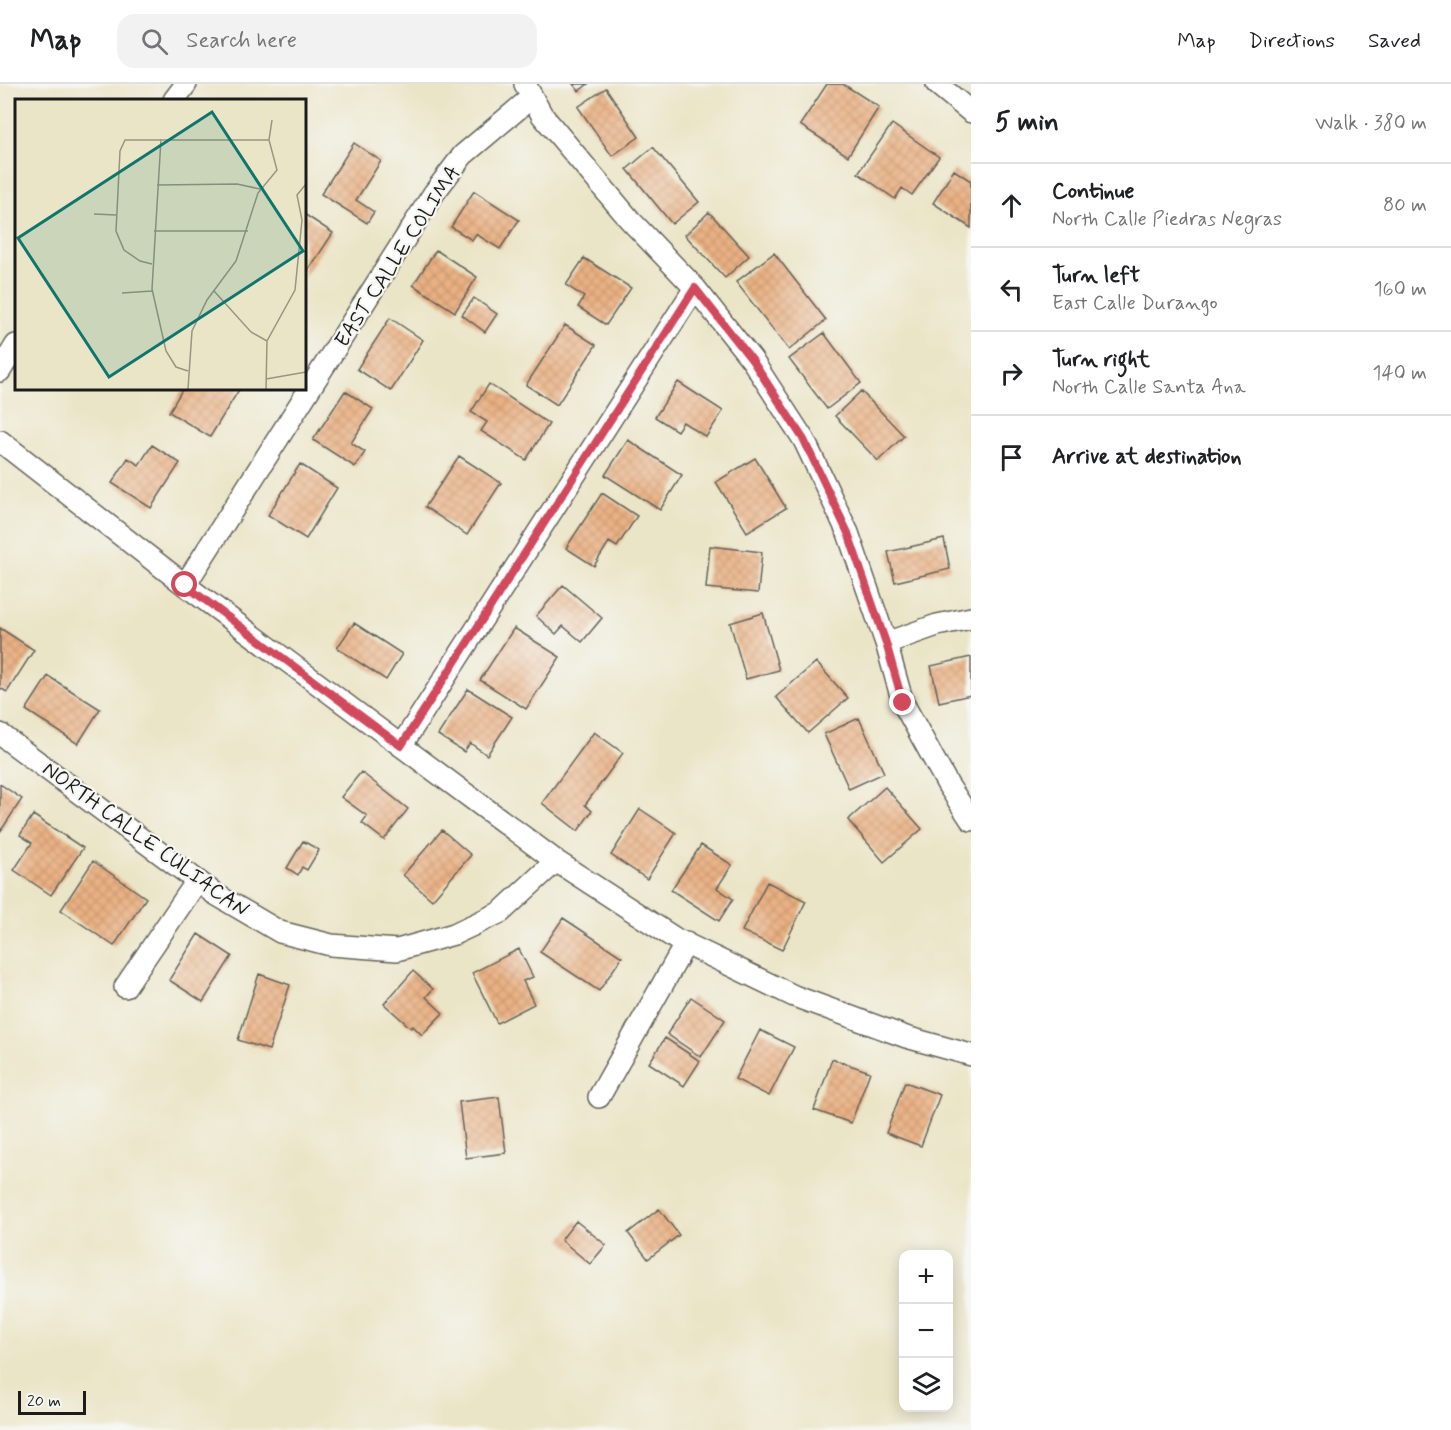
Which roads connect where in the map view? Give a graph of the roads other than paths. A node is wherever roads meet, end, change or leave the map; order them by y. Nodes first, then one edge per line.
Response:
1 (186, 84) edge
2 (940, 85) edge
3 (529, 91) edge
4 (175, 99) edge
5 (971, 112) edge
6 (695, 288) junction
7 (15, 347) edge
8 (0, 371) edge
9 (0, 441) edge
10 (185, 585) junction
11 (971, 618) edge
12 (886, 643) junction
13 (0, 734) edge
14 (401, 746) junction
15 (971, 820) edge
16 (555, 861) junction
17 (197, 881) junction
18 (686, 944) junction
19 (125, 987) dead end
20 (971, 1055) edge
21 (599, 1097) dead end

1 - 4 street
2 - 5 street
3 - 6 street
3 - 10 street, EAST CALLE COLIMA
6 - 12 street
6 - 14 street
7 - 8 street
9 - 10 street
10 - 14 street
11 - 12 street
12 - 15 street
13 - 17 street, NORTH CALLE CULIACAN
14 - 16 street
16 - 17 street, NORTH CALLE CULIACAN
16 - 18 street
17 - 19 street
18 - 20 street
18 - 21 street

